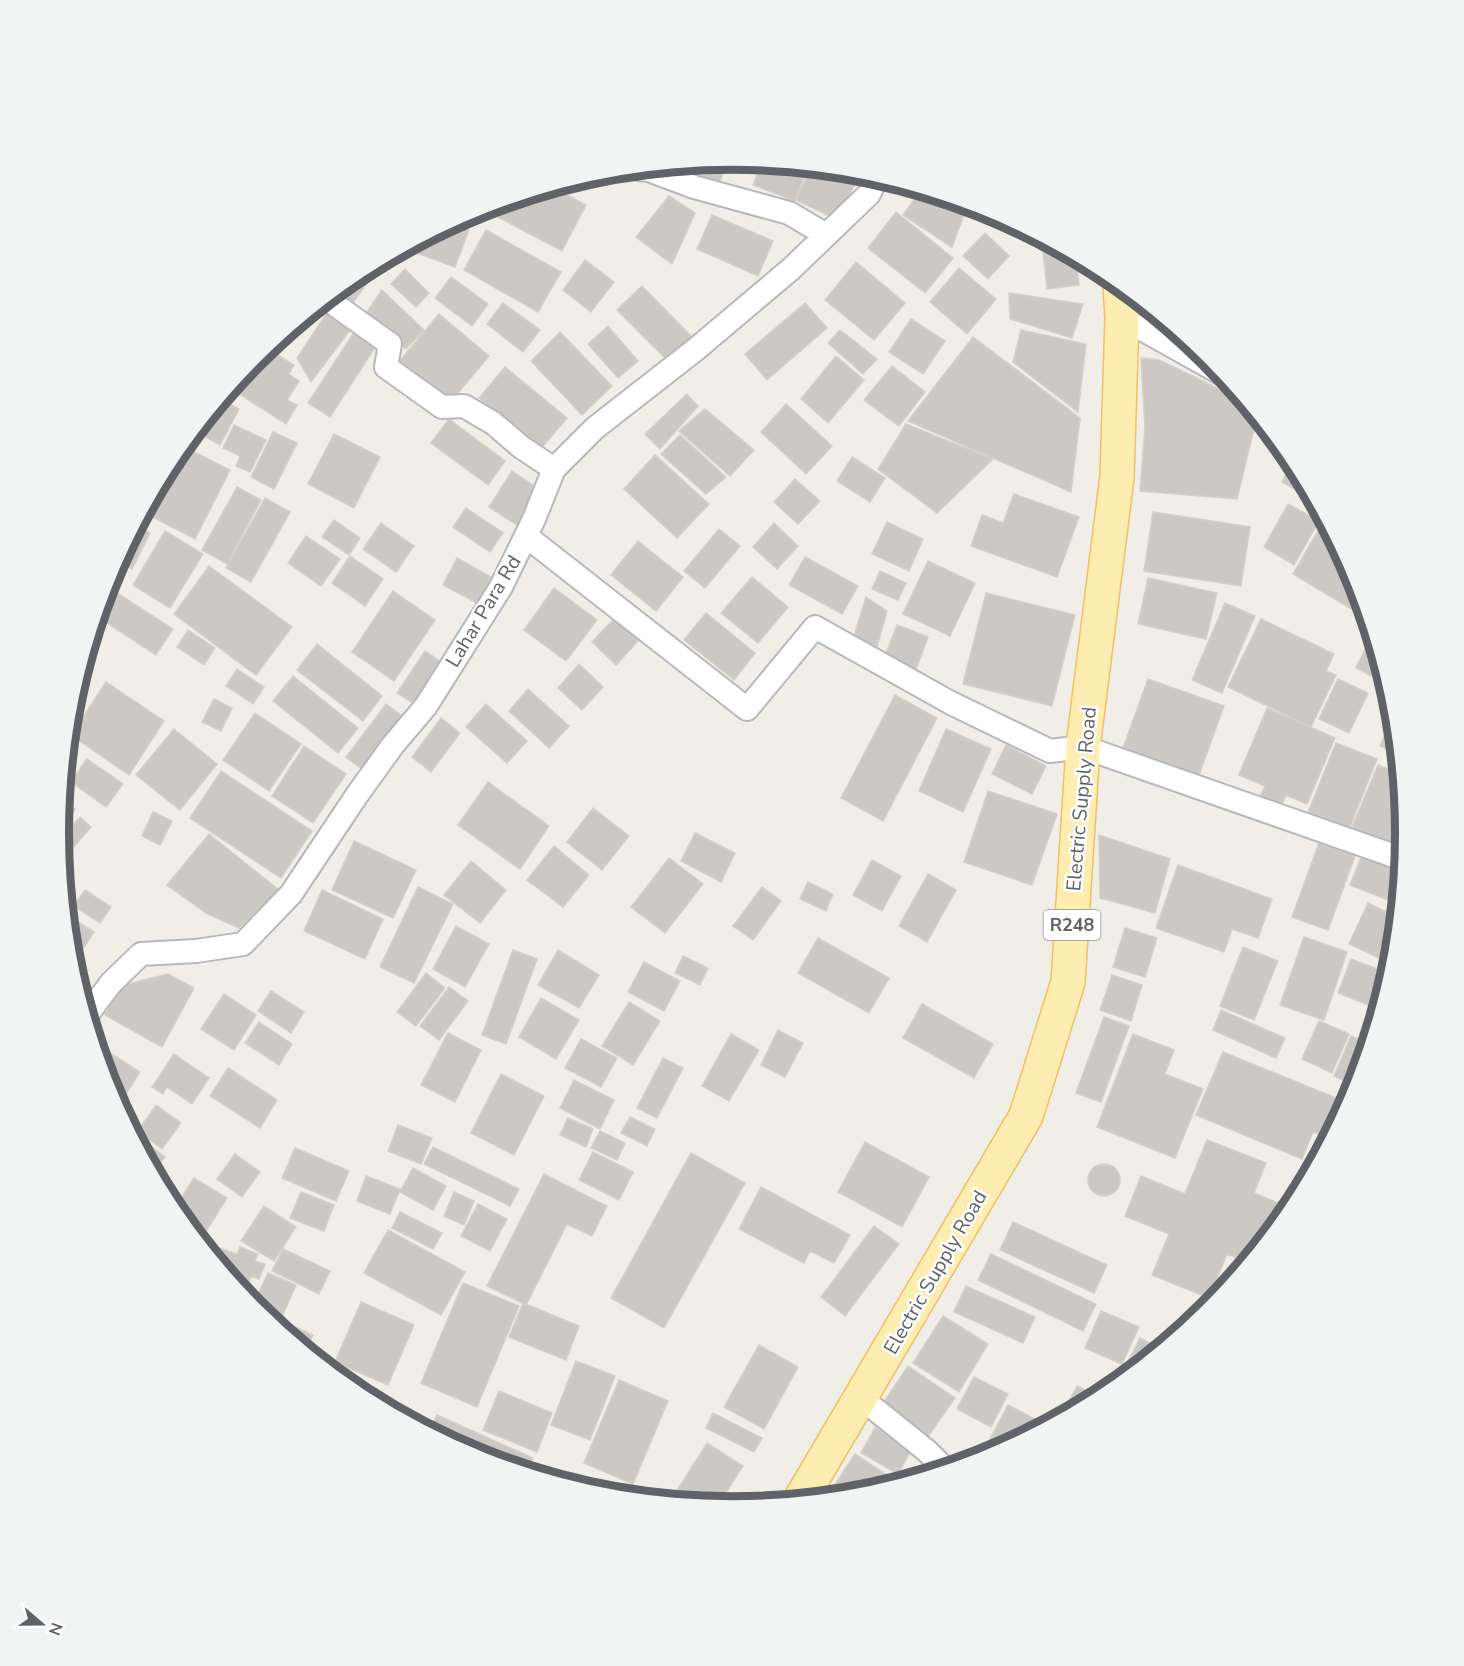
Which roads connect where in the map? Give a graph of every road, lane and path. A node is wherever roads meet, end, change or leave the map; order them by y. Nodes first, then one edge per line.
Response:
1 (660, 174) edge
2 (873, 186) edge
3 (826, 235) junction
4 (1121, 296) edge
5 (333, 303) edge
6 (1122, 318) junction
7 (1196, 359) edge
8 (554, 469) junction
9 (526, 536) junction
10 (1083, 747) junction
11 (1394, 856) edge
12 (93, 1007) edge
13 (861, 1398) junction
14 (939, 1463) edge
15 (805, 1492) edge

1 - 3 street
2 - 3 street, Lahar Para Rd
3 - 8 street, Lahar Para Rd
4 - 6 main road, Electric Supply Road / R248
5 - 8 street
6 - 7 street
6 - 10 main road, Electric Supply Road / R248
8 - 9 street, Lahar Para Rd
9 - 10 street
9 - 12 street, Lahar Para Rd
10 - 11 street
10 - 13 main road, Electric Supply Road / R248
13 - 14 street
13 - 15 main road, Electric Supply Road / R248

